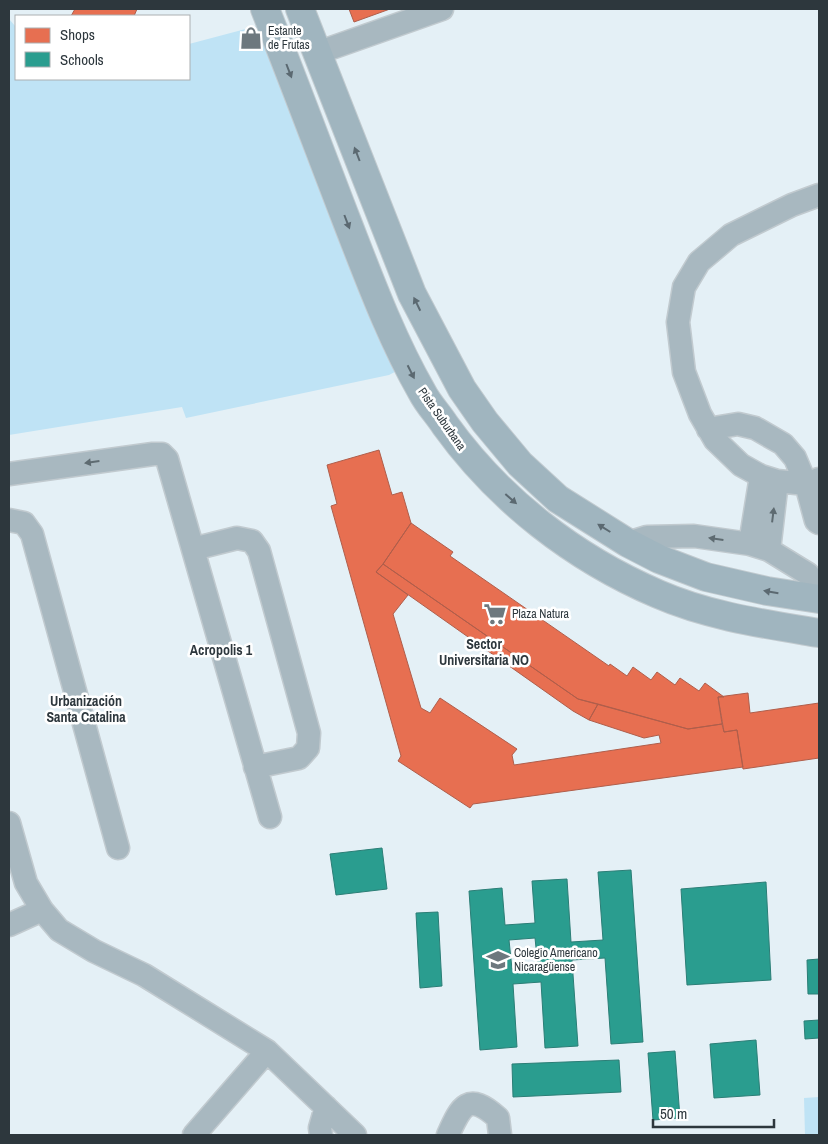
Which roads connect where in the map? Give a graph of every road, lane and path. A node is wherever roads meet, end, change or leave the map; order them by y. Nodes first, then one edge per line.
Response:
1 (265, 9) edge
2 (300, 9) edge
3 (442, 9) edge
4 (317, 53) junction
5 (819, 194) edge
6 (708, 429) junction
7 (169, 465) junction
8 (9, 474) edge
9 (769, 479) junction
10 (813, 481) edge
11 (9, 489) edge
12 (9, 520) edge
13 (819, 523) edge
14 (628, 543) junction
15 (759, 547) junction
16 (193, 549) junction
17 (819, 589) edge
18 (819, 599) edge
19 (819, 633) edge
20 (254, 767) junction
21 (270, 817) dead end
22 (9, 823) edge
23 (118, 848) dead end
24 (42, 910) junction
25 (9, 926) edge
26 (267, 1051) junction
27 (326, 1107) junction
28 (194, 1135) edge
29 (321, 1135) edge
30 (355, 1135) edge
31 (448, 1135) edge
32 (500, 1135) edge

1 -> 19 main road, Pista Suburbana
2 - 4 main road
3 - 4 street
14 -> 4 main road
5 - 6 street
6 - 9 street
6 - 10 street
7 -> 8 street
7 - 11 street
7 - 16 street
9 - 10 street
9 - 15 street
10 - 13 street
12 - 23 street
15 -> 14 street
18 -> 14 main road
15 - 17 street
16 - 20 street
16 - 20 street
20 - 21 street
22 - 24 street
24 - 25 street
24 - 26 street
26 - 27 street
26 - 28 street
27 - 29 street
27 - 30 street
31 - 32 street

